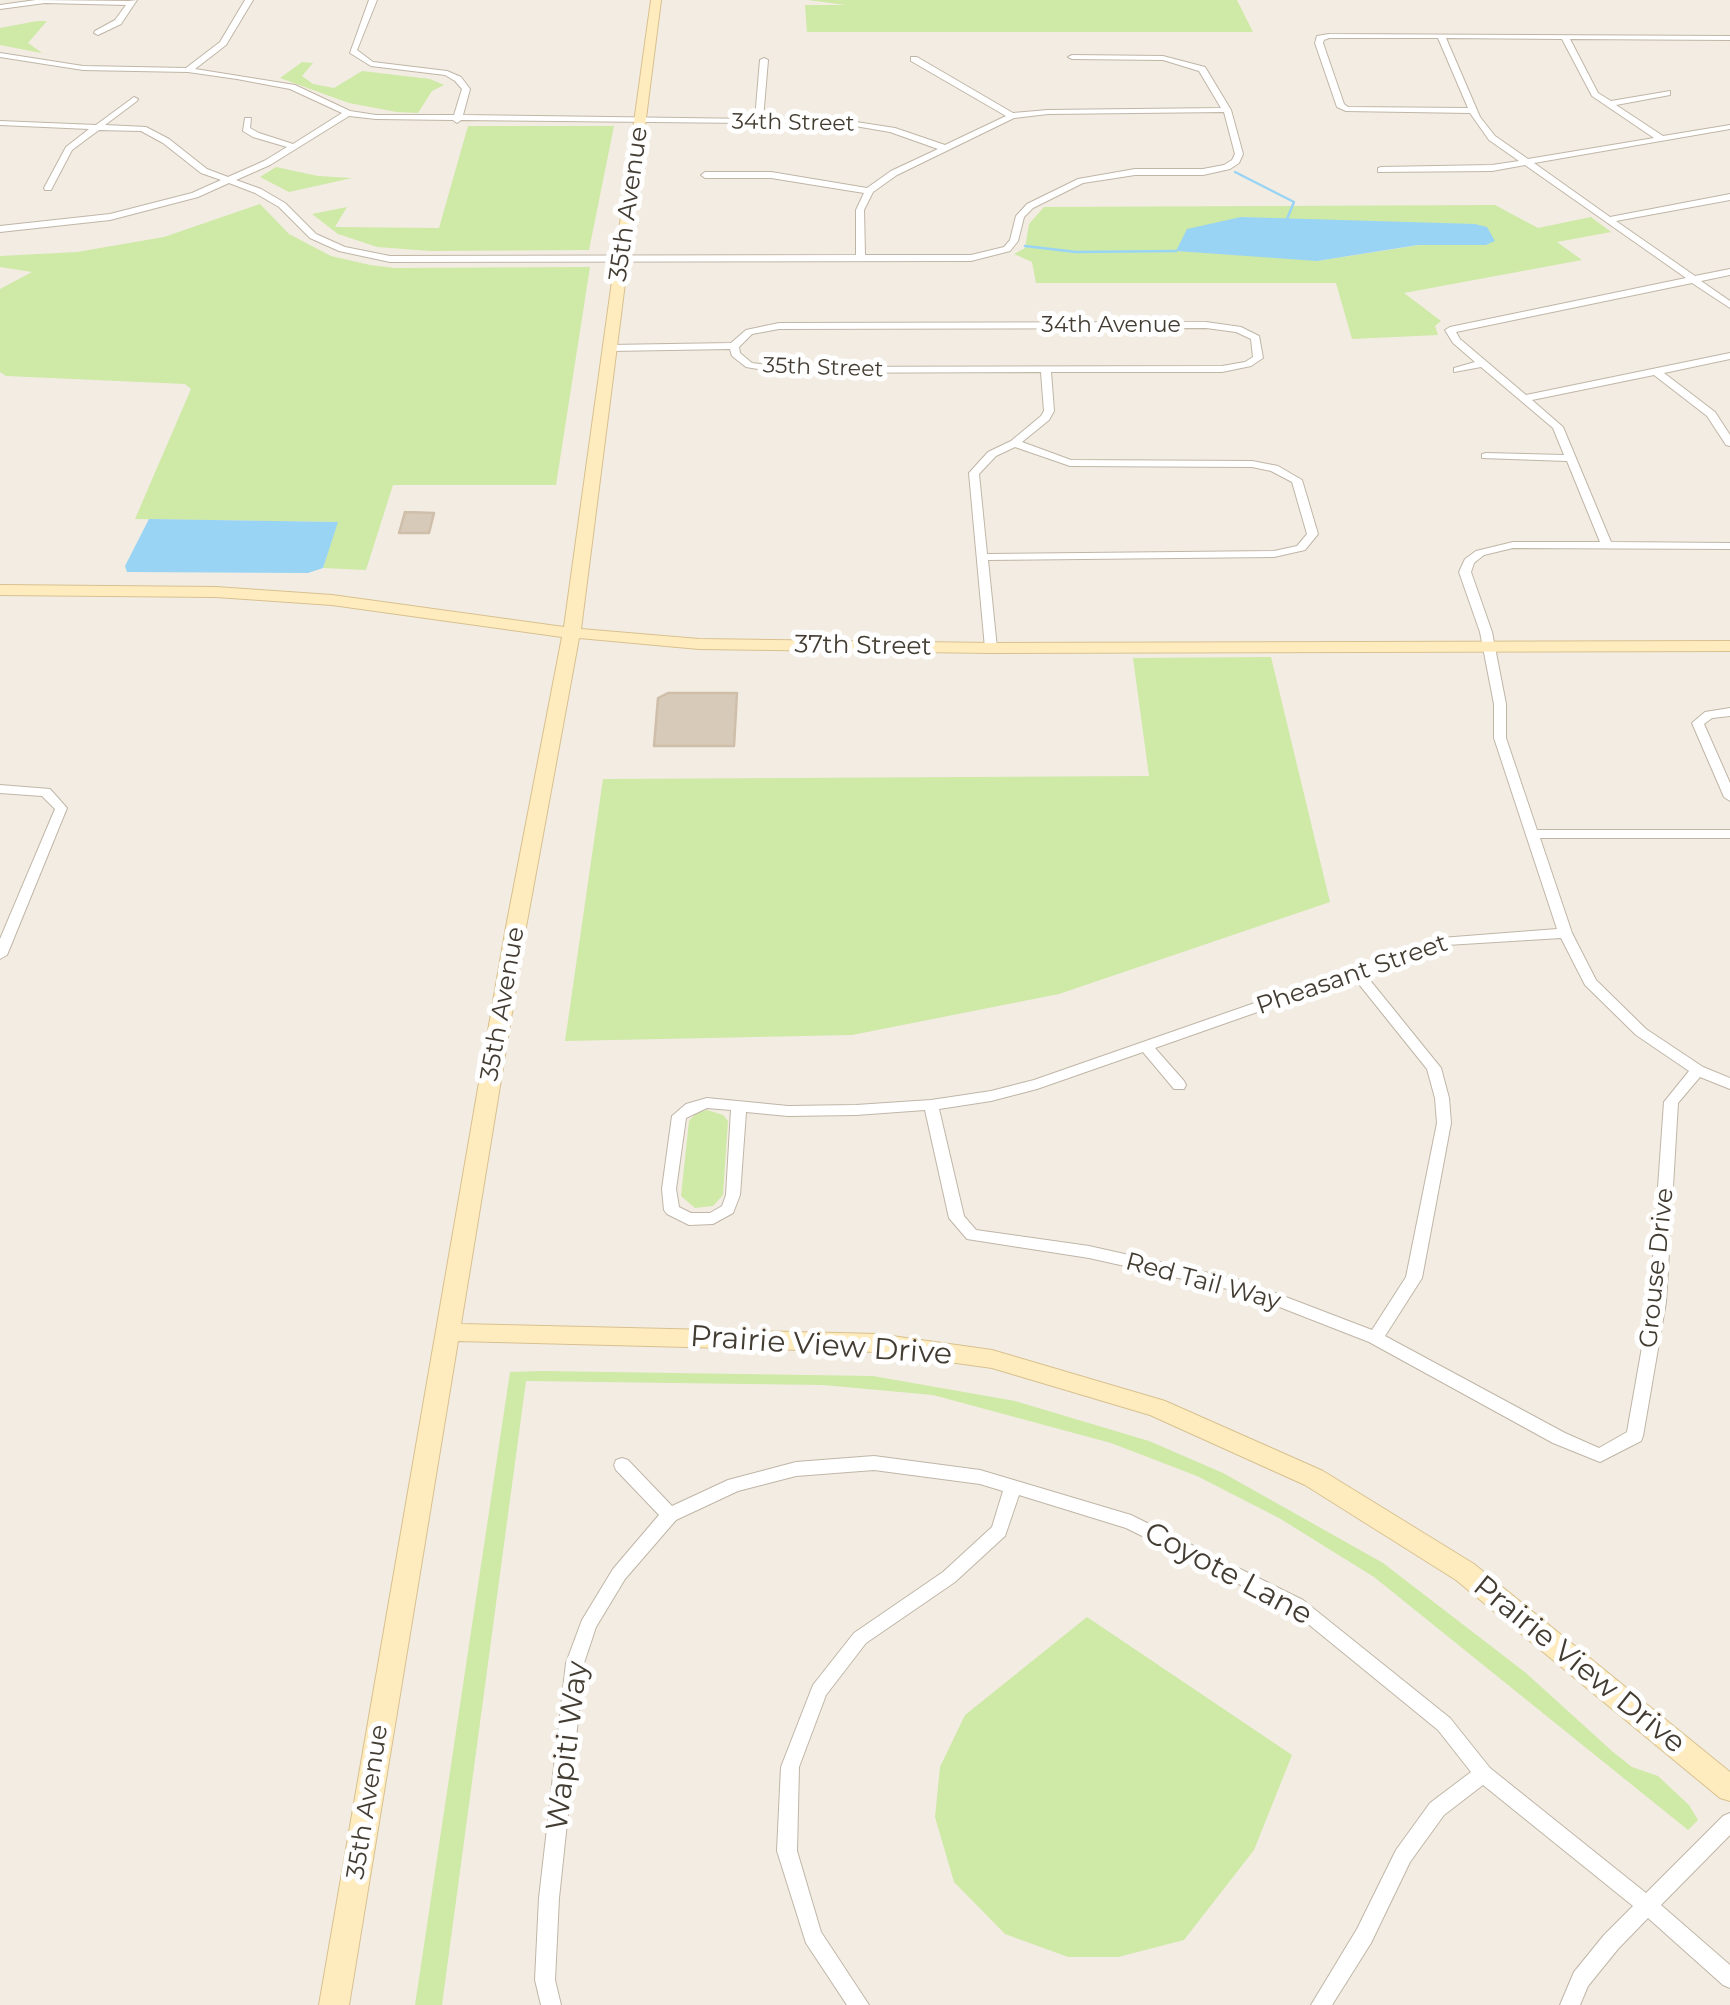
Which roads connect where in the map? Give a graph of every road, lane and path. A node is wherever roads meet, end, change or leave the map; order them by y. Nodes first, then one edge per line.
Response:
1 (249, 0) edge
2 (373, 0) edge
3 (656, 0) edge
4 (45, 1) edge
5 (132, 1) edge
6 (0, 7) edge
7 (98, 33) dead end
8 (1441, 36) junction
9 (1564, 37) junction
10 (1730, 38) edge
11 (0, 55) edge
12 (1072, 57) dead end
13 (914, 59) dead end
14 (764, 60) dead end
15 (188, 70) junction
16 (1666, 93) dead end
17 (134, 99) dead end
18 (1606, 104) junction
19 (1227, 110) junction
20 (1472, 110) junction
21 (348, 112) junction
22 (1012, 116) junction
23 (248, 120) dead end
24 (640, 120) junction
25 (457, 121) junction
26 (759, 122) junction
27 (0, 123) edge
28 (103, 124) junction
29 (1730, 127) edge
30 (1660, 138) junction
31 (292, 146) junction
32 (944, 148) junction
33 (1524, 162) junction
34 (1382, 170) dead end
35 (705, 175) dead end
36 (233, 181) junction
37 (48, 188) dead end
38 (869, 191) junction
39 (1730, 197) edge
40 (1608, 220) junction
41 (0, 228) edge
42 (862, 258) junction
43 (621, 259) junction
44 (1730, 272) edge
45 (1692, 279) junction
46 (1730, 305) edge
47 (734, 346) junction
48 (610, 348) junction
49 (1730, 356) edge
50 (1482, 362) junction
51 (1046, 370) junction
52 (1457, 370) dead end
53 (1657, 372) junction
54 (1526, 398) junction
55 (1730, 443) edge
56 (1015, 444) junction
57 (1486, 456) dead end
58 (1572, 458) junction
59 (1608, 545) junction
60 (1730, 546) edge
61 (981, 557) junction
62 (0, 580) edge
63 (0, 590) edge
64 (572, 629) junction
65 (1730, 632) edge
66 (1486, 639) junction
67 (991, 641) junction
68 (1730, 646) edge
69 (1730, 712) edge
70 (0, 790) edge
71 (1730, 796) edge
72 (1533, 834) junction
73 (1730, 834) edge
74 (0, 918) edge
75 (16, 918) junction
76 (1565, 933) junction
77 (0, 955) edge
78 (1356, 972) junction
79 (1146, 1046) junction
80 (1698, 1070) junction
81 (1730, 1084) edge
82 (1179, 1085) dead end
83 (930, 1105) junction
84 (739, 1106) junction
85 (446, 1332) junction
86 (1375, 1338) junction
87 (1600, 1455) joint
88 (622, 1465) dead end
89 (1013, 1487) junction
90 (670, 1515) junction
91 (1483, 1774) junction
92 (1730, 1788) edge
93 (1730, 1822) edge
94 (1648, 1906) junction
95 (1730, 1978) edge
96 (334, 2005) edge
97 (551, 2005) edge
98 (859, 2005) edge
99 (1321, 2005) edge
100 (1570, 2005) edge

1 - 15 street
2 - 25 street
3 - 24 main road, 35th Avenue
4 - 5 street
4 - 6 street
5 - 7 street
8 - 9 street
8 - 20 street
8 - 20 street
9 - 10 street
9 - 18 street
11 - 15 street, 34th Street
12 - 19 street
13 - 22 street
14 - 26 street
15 - 21 street, 34th Street
16 - 18 street
17 - 28 street
18 - 30 street
19 - 22 street
19 - 42 street
20 - 33 street
21 - 25 street, 34th Street
21 - 31 street
22 - 32 street
23 - 31 street
24 - 25 street, 34th Street
24 - 26 street, 34th Street
24 - 43 main road, 35th Avenue
26 - 32 street, 34th Street
27 - 28 street
28 - 36 street
28 - 37 street
29 - 30 street
30 - 33 street
31 - 36 street
32 - 38 street
33 - 34 street
33 - 40 street
35 - 38 street
36 - 41 street
36 - 43 street
38 - 42 street
39 - 40 street
40 - 45 street
42 - 43 street
43 - 48 main road, 35th Avenue
44 - 45 street
45 - 46 street
45 - 50 street
47 - 48 street, 35th Street
47 - 51 street, 35th Street
47 - 51 street, 34th Avenue
48 - 64 main road, 35th Avenue
49 - 53 street
50 - 52 street
50 - 54 street
51 - 56 street
53 - 54 street
53 - 55 street
54 - 58 street
56 - 61 street
56 - 61 street
57 - 58 street
58 - 59 street
59 - 60 street
59 - 66 street
61 - 67 street
62 - 64 main road, 37th Street
63 - 64 main road, 37th Street
64 - 67 main road, 37th Street
64 - 85 main road, 35th Avenue
65 - 66 main road, 37th Street
66 - 67 main road, 37th Street
66 - 68 main road, 37th Street
66 - 72 street
69 - 71 street
70 - 75 street
72 - 73 street
72 - 76 street
74 - 75 street
75 - 77 street
76 - 78 street, Pheasant Street
76 - 80 street
78 - 79 street, Pheasant Street
78 - 86 street
79 - 82 street
79 - 83 street, Pheasant Street
80 - 81 street
80 - 87 street, Grouse Drive
83 - 84 street, Pheasant Street
83 - 86 street, Red Tail Way
84 - 84 street, Pheasant Street
85 - 92 main road, Prairie View Drive
85 - 96 main road, 35th Avenue
86 - 87 street, Red Tail Way
88 - 90 street
89 - 90 street, Coyote Lane
89 - 91 street, Coyote Lane
89 - 98 street
90 - 97 street, Wapiti Way
91 - 94 street, Coyote Lane
91 - 99 street
93 - 94 street
94 - 95 street, Coyote Lane
94 - 100 street

